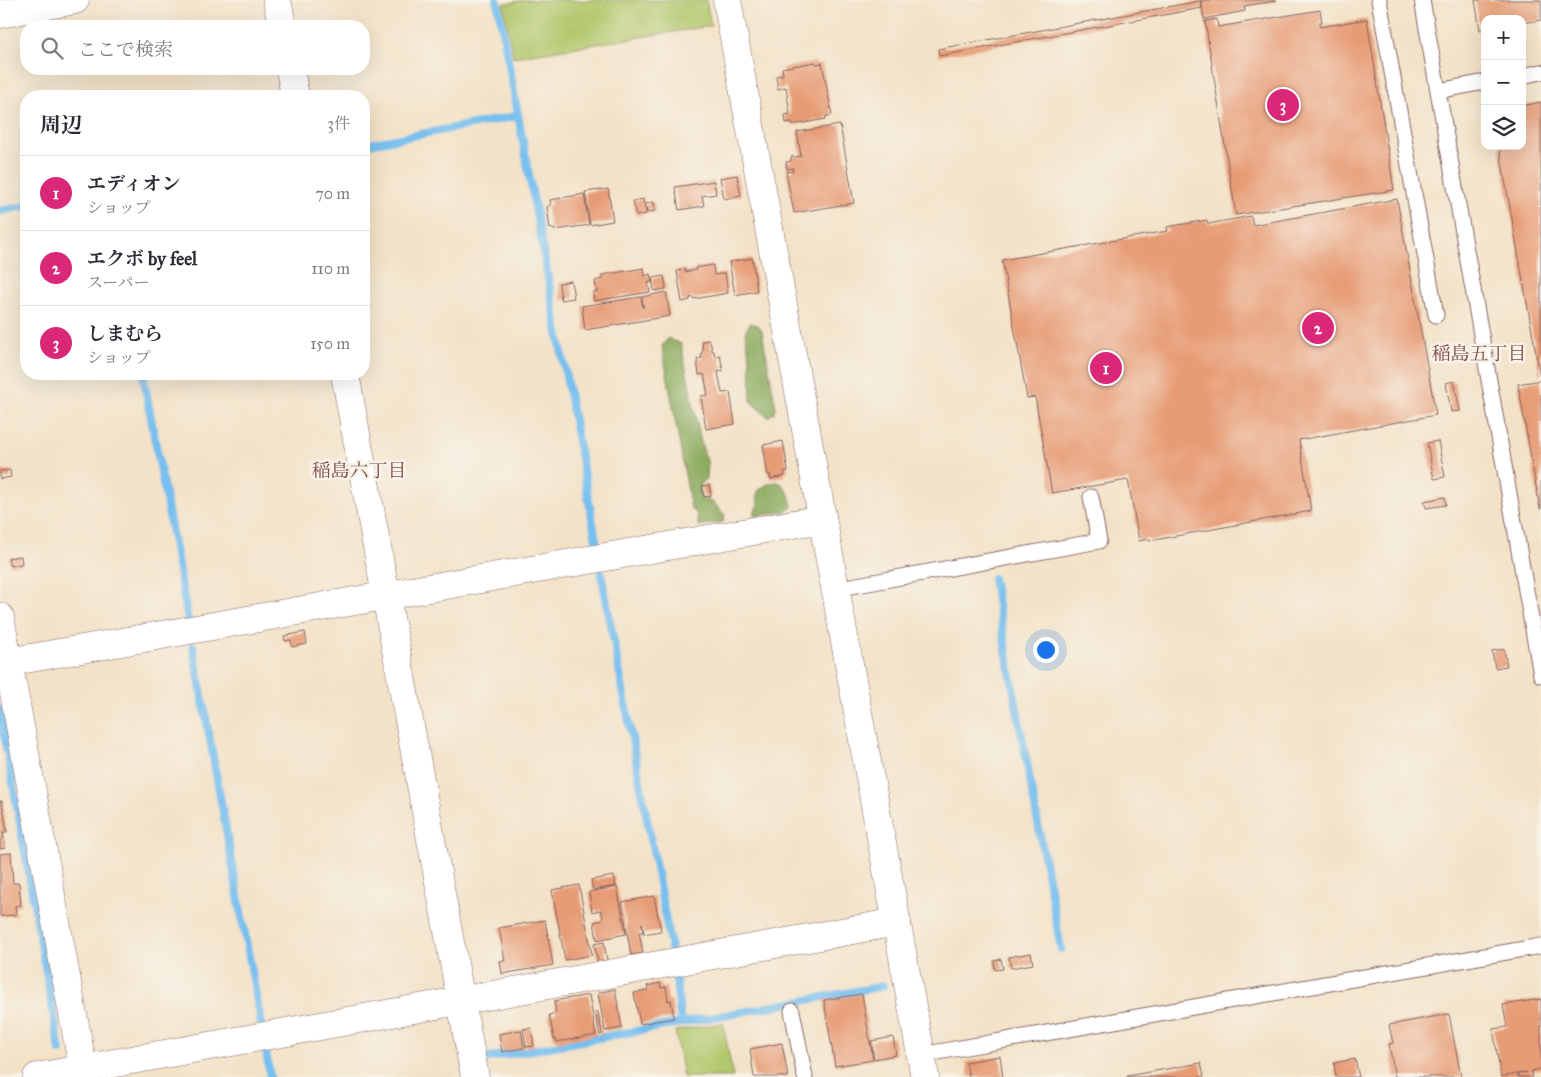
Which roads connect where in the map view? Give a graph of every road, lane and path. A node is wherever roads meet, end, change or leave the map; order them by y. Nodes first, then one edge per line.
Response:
1 (75, 0) edge
2 (278, 0) edge
3 (727, 0) edge
4 (1379, 0) edge
5 (1422, 0) edge
6 (0, 14) edge
7 (281, 20) edge
8 (1541, 72) edge
9 (291, 75) edge
10 (1526, 75) edge
11 (1481, 83) edge
12 (294, 90) edge
13 (1438, 91) junction
14 (1436, 315) dead end
15 (347, 380) edge
16 (1091, 497) dead end
17 (822, 519) junction
18 (835, 589) junction
19 (386, 596) junction
20 (0, 618) edge
21 (4, 662) edge
22 (1541, 675) edge
23 (897, 922) junction
24 (1541, 946) edge
25 (460, 1001) junction
26 (792, 1011) dead end
27 (923, 1066) edge
28 (99, 1070) edge
29 (37, 1077) edge
30 (475, 1077) edge
31 (805, 1077) edge

1 - 6 street
2 - 7 street
3 - 17 street
4 - 14 lane
5 - 13 lane
8 - 10 lane
9 - 12 street
11 - 13 lane
13 - 22 lane
15 - 19 street
16 - 18 lane
17 - 18 street
17 - 19 street
18 - 23 street
19 - 21 street
19 - 25 street
20 - 21 street
21 - 28 street
23 - 25 street
23 - 27 street
24 - 27 lane
25 - 28 street
25 - 30 street
26 - 31 lane
28 - 29 street

